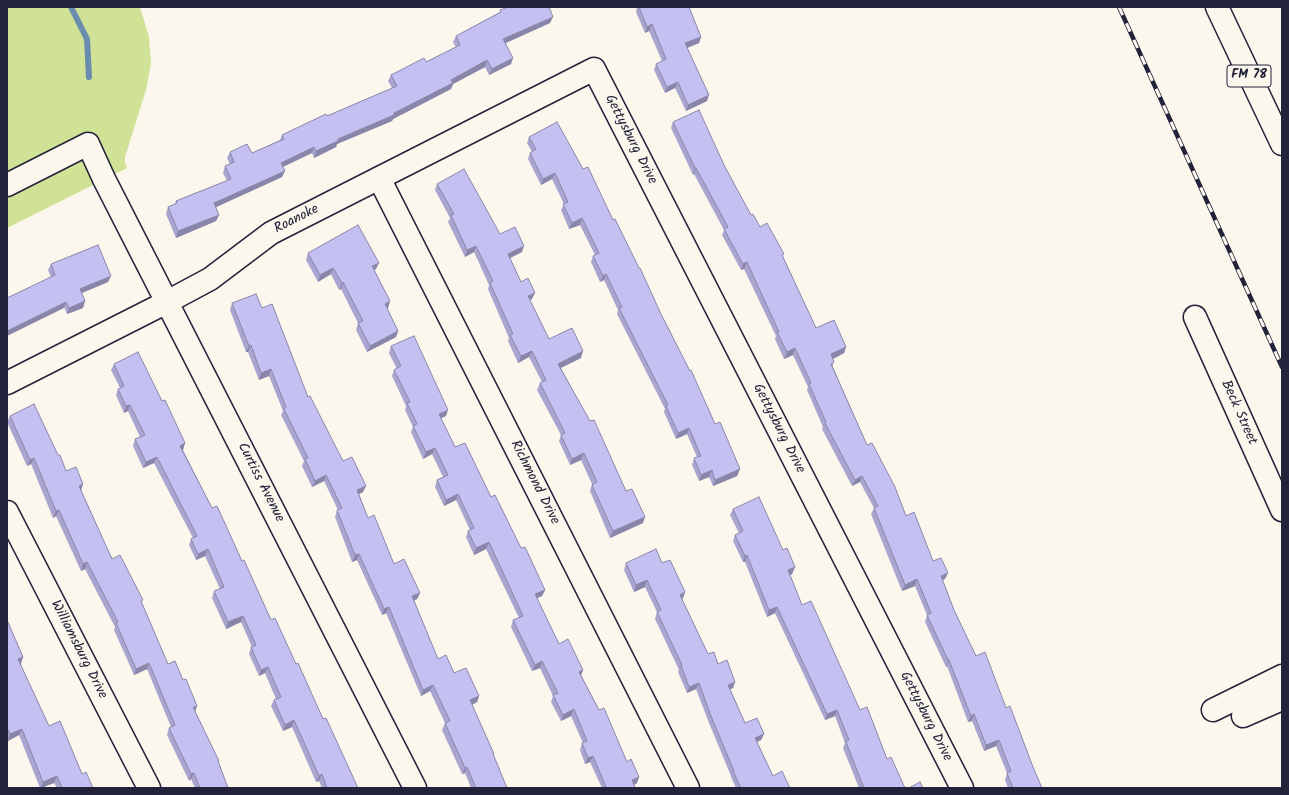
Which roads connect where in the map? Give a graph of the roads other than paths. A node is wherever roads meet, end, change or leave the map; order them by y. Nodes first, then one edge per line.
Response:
1 (1221, 8) edge
2 (594, 69) joint
3 (1282, 144) edge
4 (379, 178) junction
5 (7, 185) edge
6 (167, 302) junction
7 (1195, 316) dead end
8 (7, 383) edge
9 (1282, 510) edge
10 (7, 512) edge
11 (1282, 676) edge
12 (1282, 699) edge
13 (1213, 710) dead end
14 (1243, 716) dead end
15 (149, 788) edge
16 (415, 788) edge
17 (688, 788) edge
18 (962, 788) edge

1 - 3 street, FM 78
2 - 4 street, Roanoke
2 - 18 street, Gettysburg Drive
4 - 6 street, Roanoke
4 - 17 street, Richmond Drive
5 - 6 street, Curtiss Avenue
6 - 8 street, Roanoke
6 - 16 street, Curtiss Avenue
7 - 9 street, Beck Street
10 - 15 street, Williamsburg Drive
11 - 13 street
12 - 14 street

